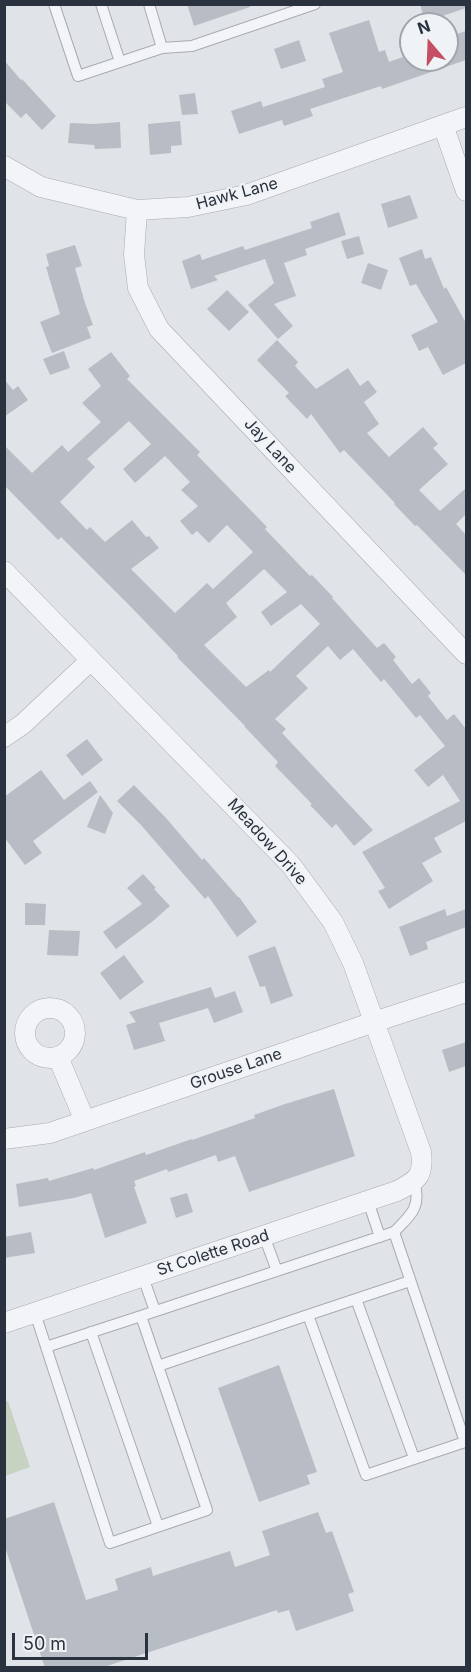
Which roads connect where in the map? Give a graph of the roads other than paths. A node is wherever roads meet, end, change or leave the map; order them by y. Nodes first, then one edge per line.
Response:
1 (54, 4) edge
2 (100, 4) edge
3 (148, 4) edge
4 (315, 4) edge
5 (162, 48) junction
6 (120, 62) junction
7 (466, 117) edge
8 (443, 125) junction
9 (4, 166) edge
10 (466, 190) edge
11 (137, 210) junction
12 (4, 572) edge
13 (466, 654) edge
14 (91, 660) junction
15 (4, 737) edge
16 (466, 992) edge
17 (374, 1022) junction
18 (58, 1057) dead end
19 (85, 1121) junction
20 (4, 1139) edge
21 (416, 1179) junction
22 (368, 1201) junction
23 (394, 1232) junction
24 (264, 1236) junction
25 (380, 1237) junction
26 (277, 1271) junction
27 (143, 1277) junction
28 (410, 1281) junction
29 (356, 1299) junction
30 (155, 1311) junction
31 (35, 1313) junction
32 (308, 1315) junction
33 (141, 1316) junction
34 (4, 1323) edge
35 (91, 1332) junction
36 (46, 1347) junction
37 (158, 1366) junction
38 (466, 1442) edge
39 (414, 1458) junction
40 (158, 1526) junction

1 - 6 lane
2 - 6 lane
3 - 5 lane
4 - 5 lane
5 - 6 lane
7 - 8 street, Hawk Lane
8 - 10 street
8 - 11 street, Hawk Lane
9 - 11 street, Hawk Lane
11 - 13 street, Jay Lane
12 - 14 street, Meadow Drive
14 - 15 street
14 - 17 street, Meadow Drive
16 - 17 street, Grouse Lane
17 - 19 street, Grouse Lane
17 - 21 street, Meadow Drive
18 - 19 street
19 - 20 street, Grouse Lane
21 - 22 street, St Colette Road
21 - 23 lane
22 - 24 street, St Colette Road
22 - 25 lane
23 - 25 lane
23 - 28 lane
24 - 26 lane
24 - 27 street, St Colette Road
25 - 26 lane
26 - 30 lane
27 - 30 lane
27 - 31 street, St Colette Road
28 - 29 lane
28 - 38 lane
29 - 32 lane
29 - 39 lane
30 - 33 lane
31 - 34 street, St Colette Road
31 - 36 lane
32 - 37 lane
32 - 39 lane
33 - 35 lane
33 - 37 lane
35 - 36 lane
35 - 40 lane
36 - 40 lane
37 - 40 lane
38 - 39 lane

